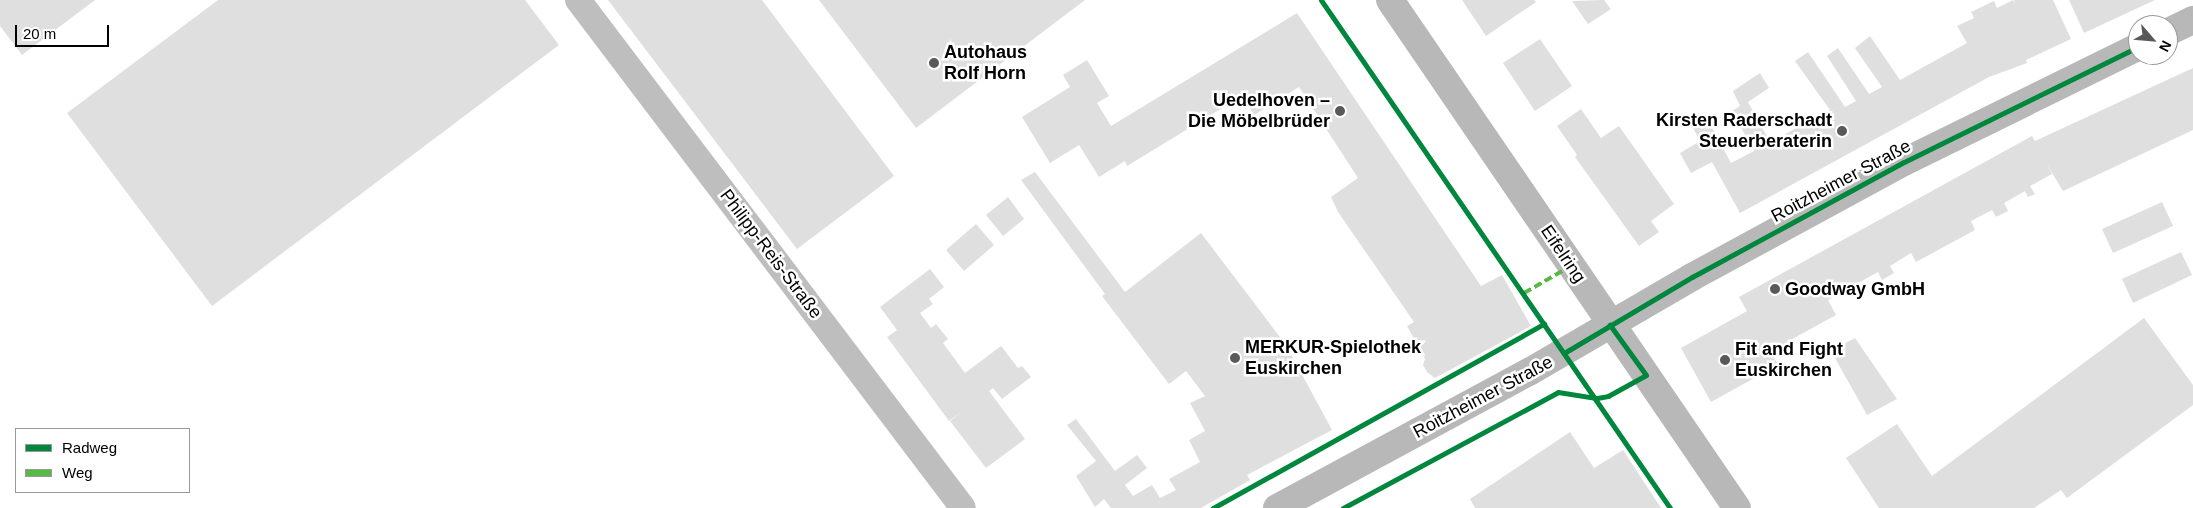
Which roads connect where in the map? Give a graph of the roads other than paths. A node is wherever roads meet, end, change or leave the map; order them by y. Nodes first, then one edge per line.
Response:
1 (578, 0) edge
2 (1390, 0) edge
3 (2193, 20) edge
4 (2178, 27) edge
5 (2128, 52) edge
6 (1610, 325) junction
7 (963, 508) edge
8 (1277, 508) edge
9 (1737, 508) edge

1 - 7 street, Philipp-Reis-Straße
2 - 6 street, Eifelring
3 - 4 street
5 - 6 street, Roitzheimer Straße
6 - 8 street, Roitzheimer Straße
6 - 9 street, Eifelring

